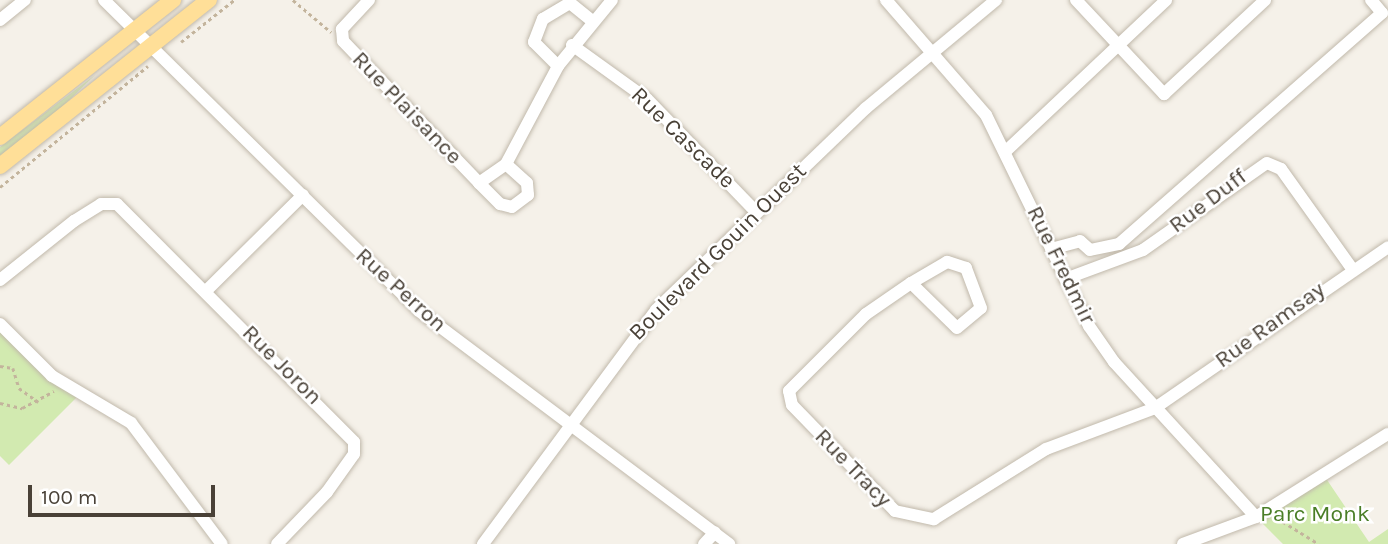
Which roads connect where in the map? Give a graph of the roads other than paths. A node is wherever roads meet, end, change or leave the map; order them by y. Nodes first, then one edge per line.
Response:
1 (25, 0) edge
2 (104, 0) edge
3 (173, 0) edge
4 (209, 0) edge
5 (369, 0) edge
6 (612, 0) edge
7 (886, 0) edge
8 (996, 0) edge
9 (1076, 0) edge
10 (1166, 0) edge
11 (1265, 0) edge
12 (1371, 0) edge
13 (591, 19) junction
14 (0, 20) edge
15 (136, 30) junction
16 (153, 46) junction
17 (572, 46) junction
18 (1118, 48) junction
19 (933, 49) junction
20 (558, 66) junction
21 (0, 137) edge
22 (1006, 151) junction
23 (506, 164) junction
24 (0, 166) edge
25 (479, 183) junction
26 (303, 195) junction
27 (755, 211) junction
28 (1388, 247) edge
29 (1051, 249) junction
30 (1351, 267) junction
31 (1065, 279) junction
32 (0, 280) edge
33 (911, 283) junction
34 (206, 290) junction
35 (0, 324) edge
36 (1155, 408) junction
37 (568, 422) junction
38 (1388, 434) edge
39 (1261, 513) junction
40 (715, 532) junction
41 (222, 544) edge
42 (278, 544) edge
43 (483, 544) edge
44 (704, 544) edge
45 (729, 544) edge
46 (1183, 544) edge

1 - 14 street
2 - 15 street, Rue Perron
3 - 15 main road
4 - 16 main road
5 - 25 street, Rue Plaisance
6 - 13 street, Rue Plaisance
7 - 19 street, Rue Fredmir
8 - 19 street, Boulevard Gouin Ouest
9 - 18 street
10 - 18 street
11 - 18 street
12 - 29 street
13 - 17 street, Rue Plaisance
13 - 20 street
15 - 16 street, Rue Perron
15 - 21 main road
16 - 24 main road
16 - 26 street, Rue Perron
17 - 20 street, Rue Plaisance
17 - 27 street, Rue Cascade
18 - 22 street
19 - 22 street, Rue Fredmir
19 - 27 street, Boulevard Gouin Ouest
20 - 23 street, Rue Plaisance
22 - 29 street, Rue Fredmir
23 - 25 street, Rue Plaisance
23 - 25 street, Rue Plaisance
26 - 34 street
26 - 37 street, Rue Perron
27 - 37 street, Boulevard Gouin Ouest
28 - 30 street, Rue Ramsay
29 - 31 street, Rue Fredmir
30 - 31 street, Rue Duff
30 - 36 street, Rue Ramsay
31 - 36 street, Rue Fredmir
32 - 34 street, Rue Joron
33 - 33 street, Rue Tracy
33 - 36 street, Rue Tracy
34 - 42 street, Rue Joron
35 - 41 street
36 - 39 street, Rue Fredmir
37 - 40 street, Rue Perron
37 - 43 street, Boulevard Gouin Ouest
38 - 39 street
39 - 46 street
40 - 44 street
40 - 45 street, Rue Perron

